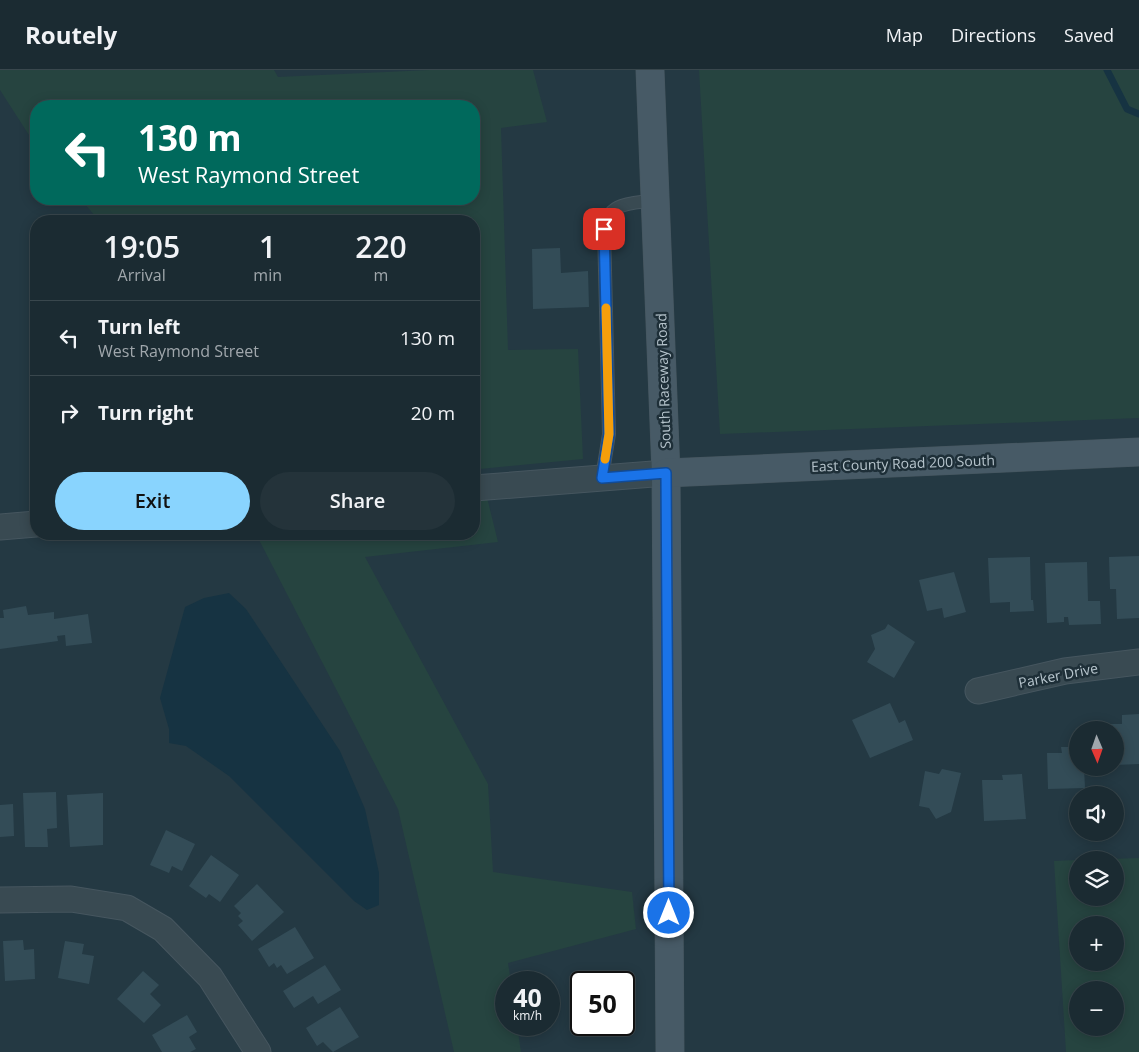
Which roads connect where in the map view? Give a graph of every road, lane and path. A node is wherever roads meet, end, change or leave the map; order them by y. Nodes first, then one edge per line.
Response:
1 (650, 70) edge
2 (655, 200) junction
3 (1139, 452) edge
4 (666, 473) junction
5 (602, 478) junction
6 (480, 488) edge
7 (30, 524) edge
8 (0, 527) edge
9 (1139, 662) edge
10 (978, 691) dead end
11 (0, 900) edge
12 (258, 1052) edge
13 (670, 1052) edge

1 - 2 main road, South Raceway Road
2 - 4 main road, South Raceway Road
2 - 5 lane
3 - 4 main road, East County Road 200 South
4 - 5 street
4 - 13 main road, South Raceway Road
5 - 6 street
7 - 8 street
9 - 10 street, Parker Drive
11 - 12 street

